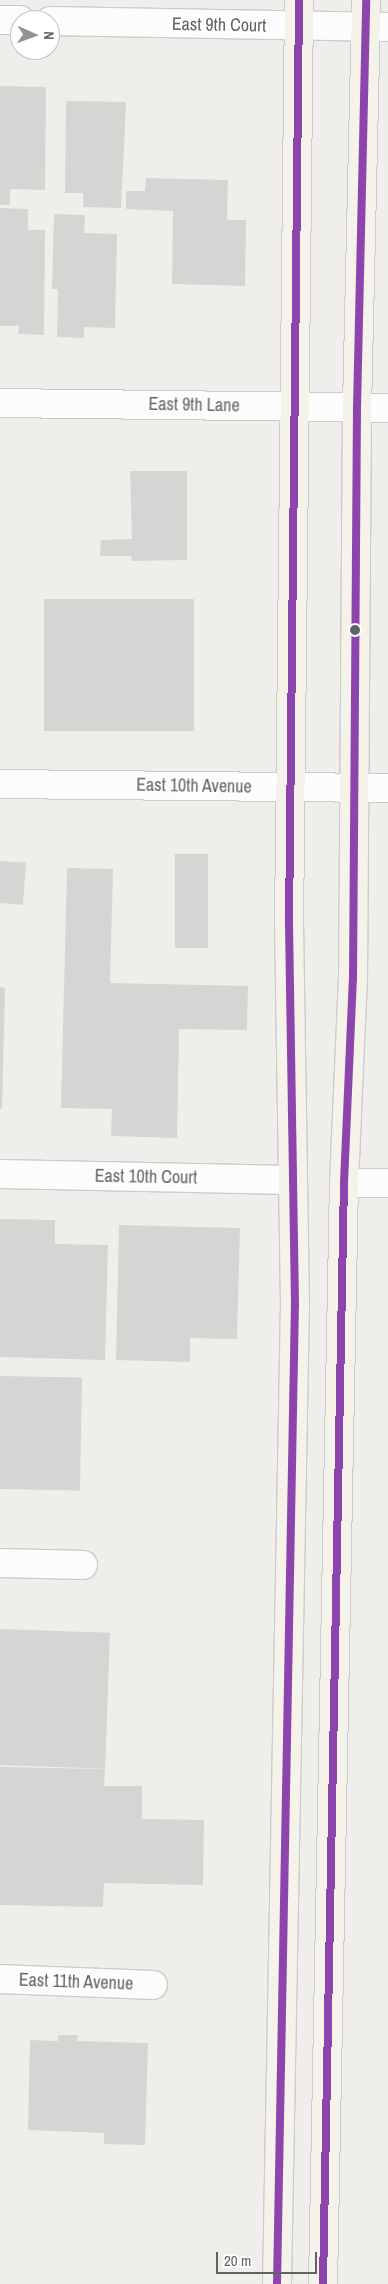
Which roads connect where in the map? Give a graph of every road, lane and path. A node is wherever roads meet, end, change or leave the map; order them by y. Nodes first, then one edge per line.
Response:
1 (366, 0) edge
2 (298, 13) edge
3 (60, 21) edge
4 (377, 27) edge
5 (0, 403) edge
6 (295, 407) junction
7 (357, 408) junction
8 (388, 408) edge
9 (0, 784) edge
10 (291, 786) junction
11 (356, 788) junction
12 (388, 788) edge
13 (0, 1174) edge
14 (291, 1180) junction
15 (344, 1183) junction
16 (388, 1183) edge
17 (0, 1563) edge
18 (83, 1565) dead end
19 (0, 1979) edge
20 (153, 1985) dead end
21 (277, 2284) edge
22 (323, 2284) edge

1 - 4 main road
2 - 3 street, East 9th Court
2 - 4 street, East 9th Court
2 - 6 main road
4 - 7 main road
5 - 6 street, East 9th Lane
6 - 7 street, East 9th Lane
6 - 10 main road
7 - 8 street, East 9th Lane
7 - 11 main road
9 - 10 street, East 10th Avenue
10 - 11 street, East 10th Avenue
10 - 14 main road
11 - 12 street, East 10th Avenue
11 - 15 main road
13 - 14 street, East 10th Court
14 - 21 main road
15 - 16 street
15 - 22 main road
17 - 18 street
19 - 20 street, East 11th Avenue

